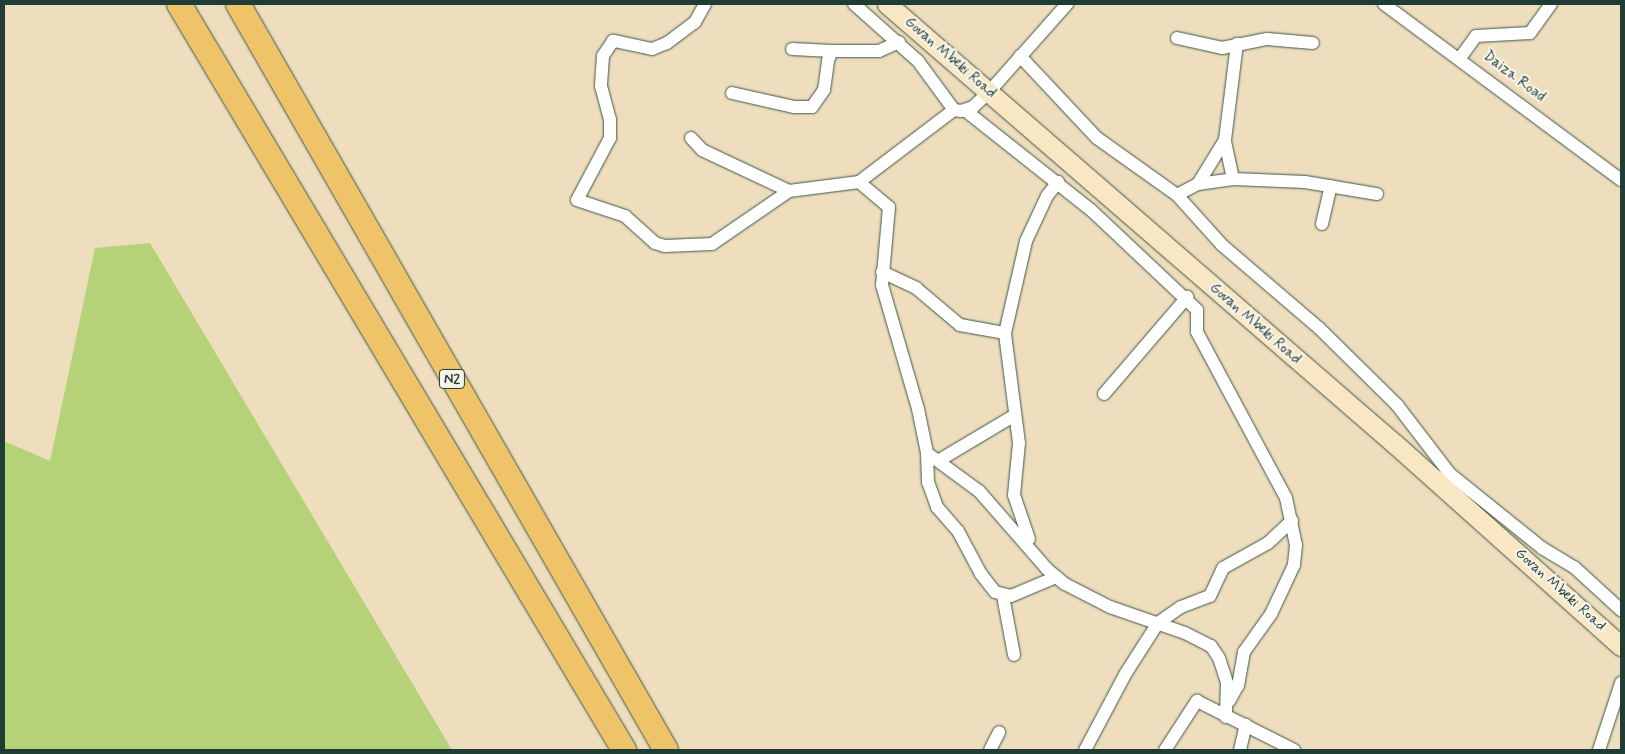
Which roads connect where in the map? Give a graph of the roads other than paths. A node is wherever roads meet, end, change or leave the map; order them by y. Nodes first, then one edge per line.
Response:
1 (179, 4) edge
2 (705, 4) edge
3 (854, 4) edge
4 (887, 4) edge
5 (1067, 4) edge
6 (1384, 4) edge
7 (1551, 4) edge
8 (238, 5) edge
9 (1176, 38) dead end
10 (899, 42) junction
11 (1314, 43) dead end
12 (1237, 44) junction
13 (792, 49) dead end
14 (832, 52) junction
15 (1020, 56) junction
16 (1460, 58) junction
17 (989, 92) junction
18 (732, 93) dead end
19 (960, 110) junction
20 (691, 138) dead end
21 (1225, 140) junction
22 (1233, 180) junction
23 (1621, 180) edge
24 (858, 182) junction
25 (1058, 182) junction
26 (1198, 184) junction
27 (1331, 186) junction
28 (789, 190) junction
29 (1377, 194) dead end
30 (1177, 195) junction
31 (1322, 224) dead end
32 (882, 272) junction
33 (1187, 297) junction
34 (1005, 333) junction
35 (1104, 394) dead end
36 (1015, 415) junction
37 (927, 453) junction
38 (938, 461) junction
39 (1292, 521) junction
40 (1033, 550) junction
41 (1056, 577) junction
42 (1003, 596) junction
43 (1621, 610) edge
44 (1158, 623) junction
45 (1621, 646) edge
46 (1014, 656) dead end
47 (1621, 683) edge
48 (1229, 701) junction
49 (1226, 717) junction
50 (1246, 725) junction
51 (999, 732) dead end
52 (624, 750) edge
53 (666, 750) edge
54 (990, 750) edge
55 (1085, 750) edge
56 (1165, 750) edge
57 (1240, 750) edge
58 (1294, 750) edge
59 (1599, 750) edge

1 - 52 highway
2 - 28 street
3 - 10 street
4 - 17 main road, Govan Mbeki Road
5 - 15 street
6 - 16 street, Daiza Road
7 - 16 street
8 - 53 highway, N2
9 - 12 street
10 - 14 street
10 - 19 street
11 - 12 street
12 - 21 street
13 - 14 street
14 - 18 street
15 - 17 street
15 - 30 street
16 - 23 street, Daiza Road
17 - 19 street
17 - 45 main road, Govan Mbeki Road
19 - 24 street
19 - 25 street
20 - 28 street
21 - 22 street
21 - 26 street
22 - 26 street
22 - 27 street
24 - 28 street
24 - 32 street
25 - 33 street
25 - 34 street
26 - 30 street
27 - 29 street
27 - 31 street
30 - 43 street
32 - 34 street
32 - 37 street
33 - 35 street
33 - 39 street
34 - 36 street
36 - 38 street
36 - 40 street
37 - 38 street
37 - 42 street
38 - 40 street
39 - 44 street
39 - 48 street
40 - 41 street
41 - 42 street
41 - 44 street
42 - 46 street
44 - 48 street
44 - 55 street
47 - 59 street
48 - 49 street
49 - 50 street
49 - 56 street
50 - 57 street
50 - 58 street
51 - 54 street

